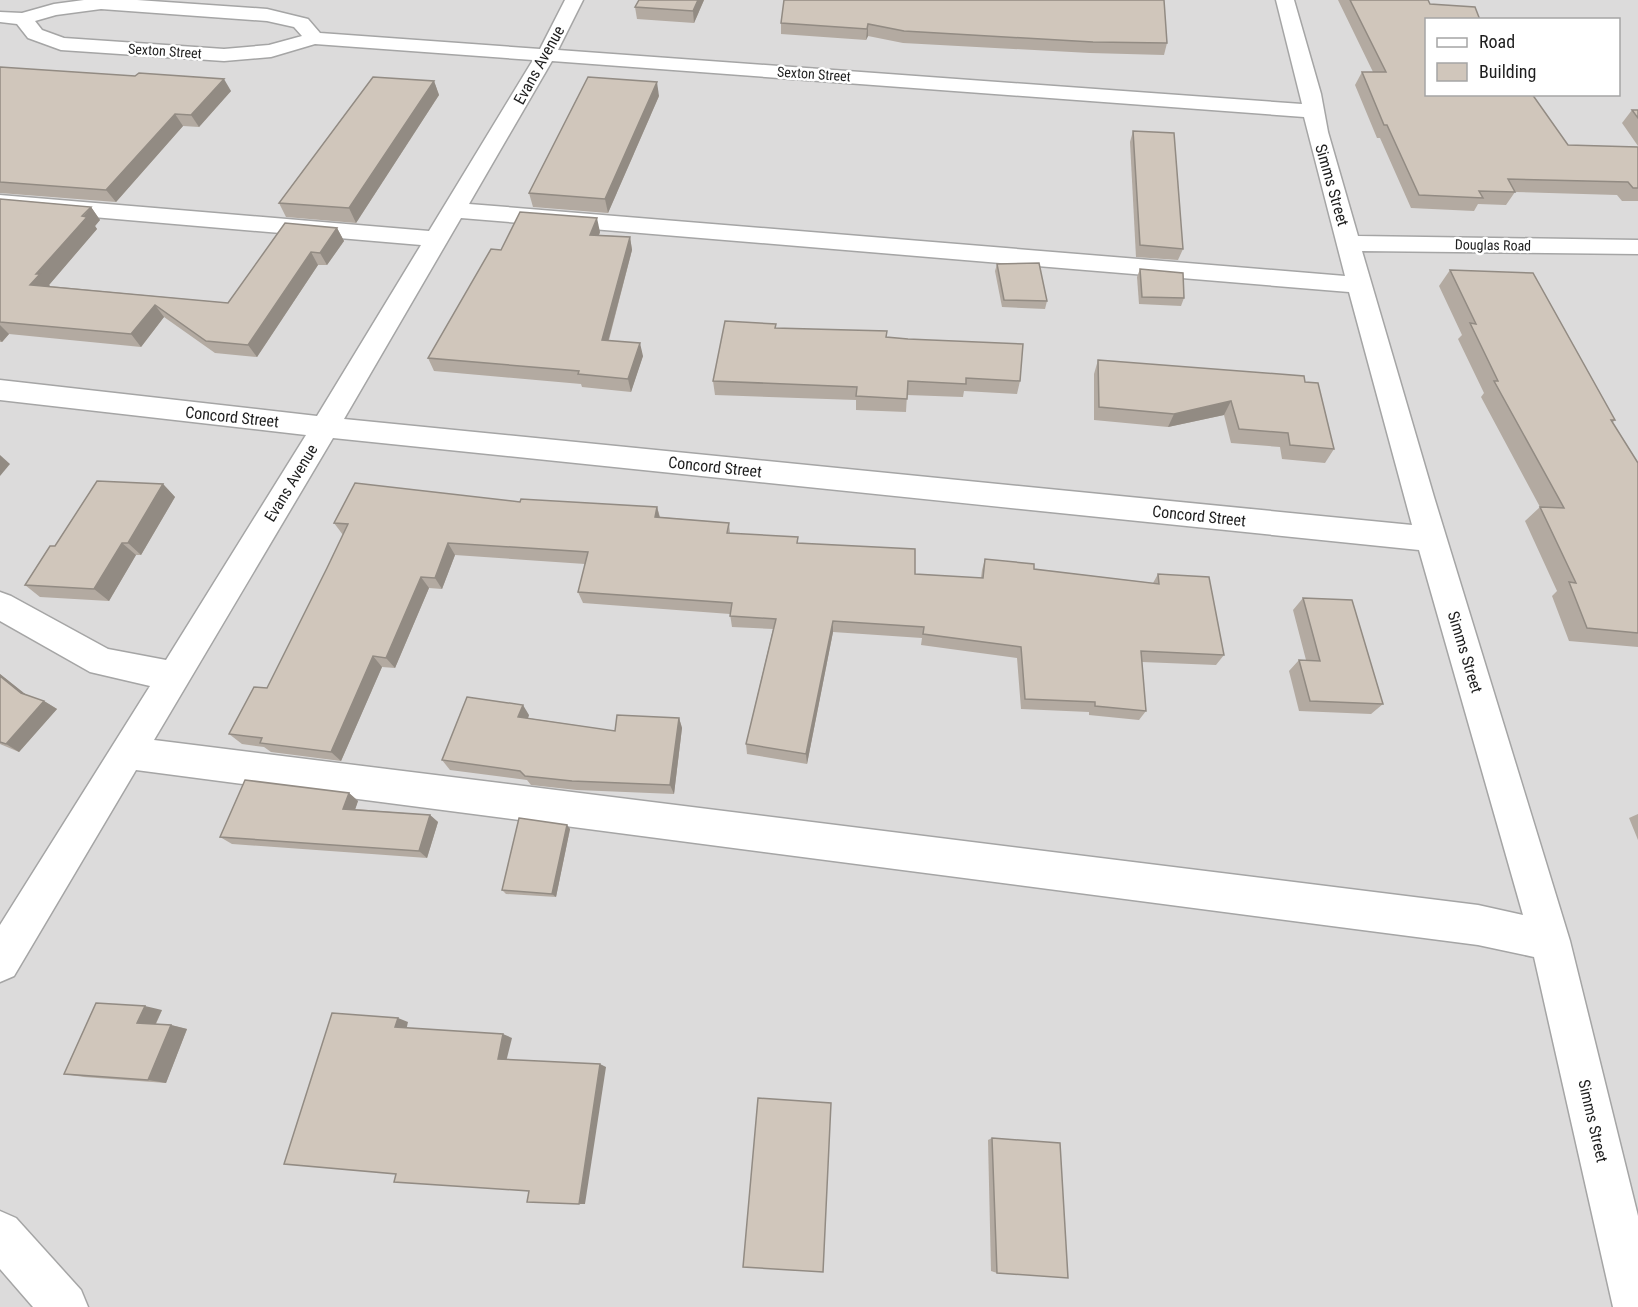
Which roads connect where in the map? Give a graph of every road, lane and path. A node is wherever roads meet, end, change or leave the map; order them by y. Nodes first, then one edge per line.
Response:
1 (574, 0) edge
2 (1286, 0) edge
3 (0, 17) edge
4 (23, 19) junction
5 (315, 38) junction
6 (546, 55) junction
7 (1314, 111) junction
8 (0, 202) edge
9 (454, 210) junction
10 (437, 239) junction
11 (1348, 243) junction
12 (1638, 247) edge
13 (1360, 285) junction
14 (0, 390) edge
15 (325, 427) junction
16 (1431, 539) junction
17 (0, 605) edge
18 (174, 676) junction
19 (127, 753) junction
20 (1550, 940) junction
21 (0, 962) edge
22 (0, 1234) edge
23 (64, 1307) edge
24 (1637, 1307) edge

1 - 6 street, Evans Avenue
2 - 7 street, Simms Street
3 - 4 street
4 - 5 street
4 - 5 street, Sexton Street
5 - 6 street, Sexton Street
6 - 7 street, Sexton Street
6 - 9 street, Evans Avenue
7 - 11 street, Simms Street
8 - 10 street
9 - 10 street, Evans Avenue
9 - 13 street
10 - 15 street, Evans Avenue
11 - 12 street, Douglas Road
11 - 13 street, Simms Street
13 - 16 street, Simms Street
14 - 15 street, Concord Street
15 - 16 street, Concord Street
15 - 18 street, Evans Avenue
16 - 20 street, Simms Street
17 - 18 street
18 - 19 street, Evans Avenue
19 - 20 street
19 - 21 street, Evans Avenue
20 - 24 street, Simms Street
22 - 23 street

